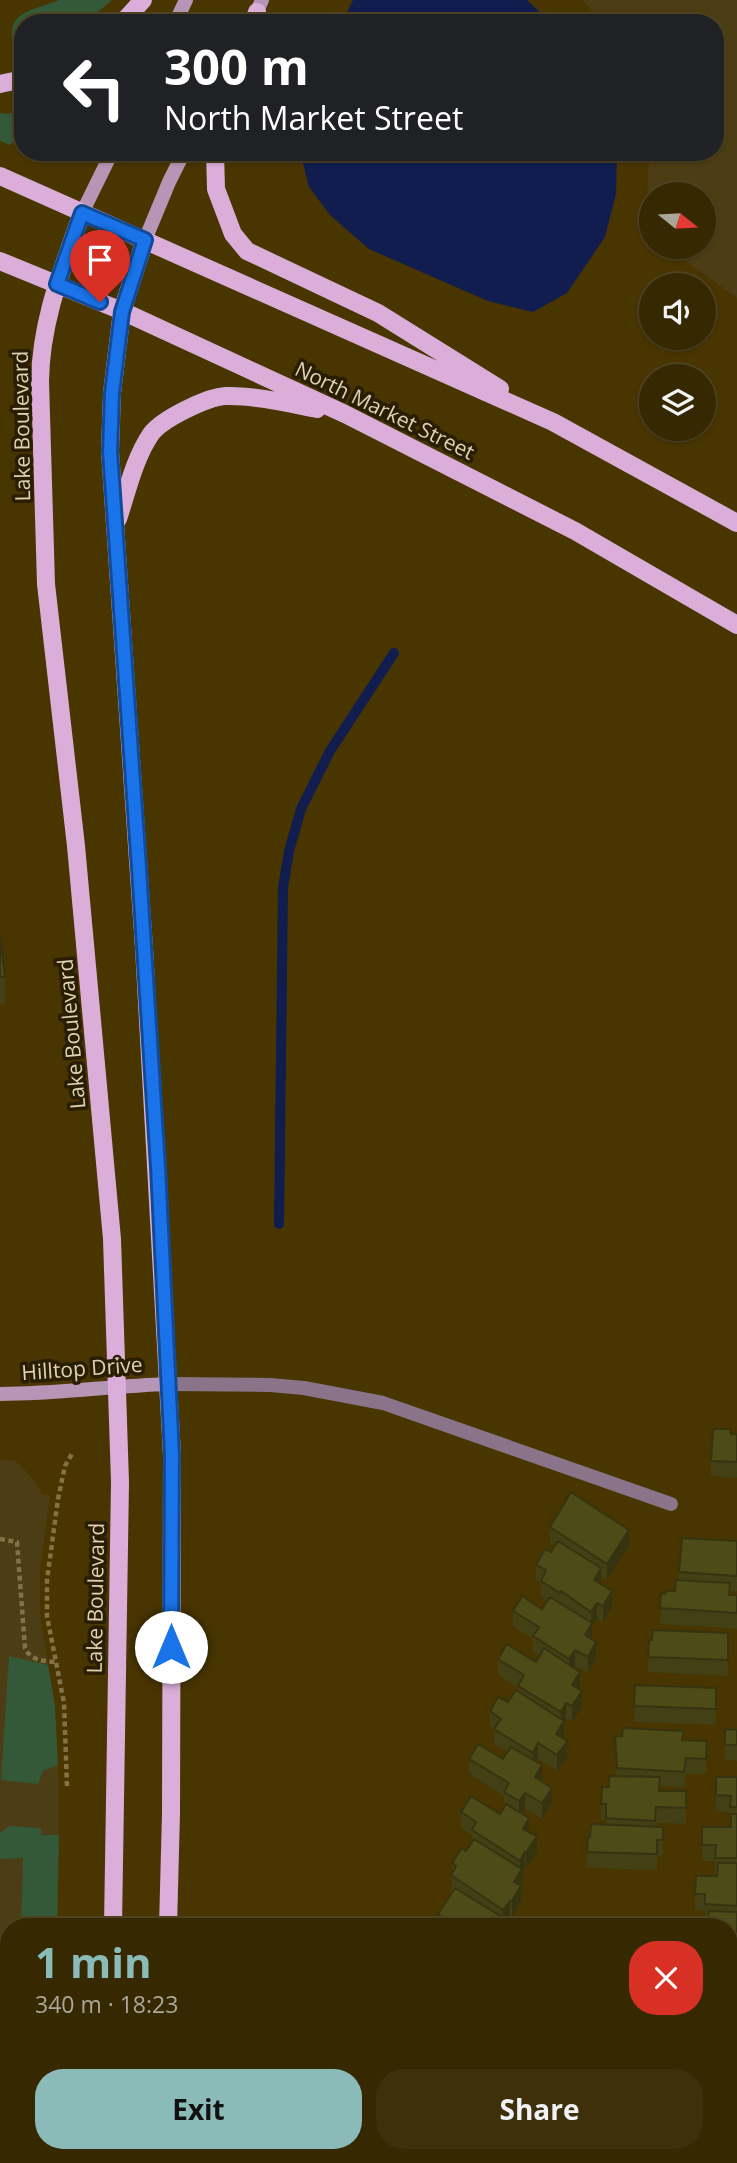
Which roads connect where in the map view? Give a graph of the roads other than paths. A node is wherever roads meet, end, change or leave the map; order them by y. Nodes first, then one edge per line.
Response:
1 (143, 0) edge
2 (130, 14) edge
3 (108, 161) edge
4 (180, 161) edge
5 (215, 161) edge
6 (0, 176) edge
7 (82, 213) junction
8 (145, 240) junction
9 (0, 261) edge
10 (57, 284) junction
11 (122, 312) junction
12 (345, 414) junction
13 (553, 422) junction
14 (737, 523) edge
15 (116, 524) junction
16 (737, 625) edge
17 (167, 1384) junction
18 (118, 1385) junction
19 (0, 1394) edge
20 (671, 1504) dead end
21 (113, 1918) edge
22 (168, 1918) edge

1 - 2 main road
3 - 7 main road, Lake Boulevard
4 - 8 main road
5 - 13 main road
6 - 7 main road
7 - 8 main road
7 - 10 main road, Lake Boulevard
8 - 11 main road
8 - 13 main road
9 - 10 main road, North Market Street
10 - 11 main road, North Market Street
10 - 18 main road, Lake Boulevard
11 - 12 main road, North Market Street
11 - 15 main road
12 - 15 main road
12 - 16 main road, North Market Street
13 - 14 main road
15 - 17 main road
17 - 18 main road, Hilltop Drive
17 - 20 lane
17 - 22 main road
18 - 19 main road, Hilltop Drive
18 - 21 main road, Lake Boulevard

